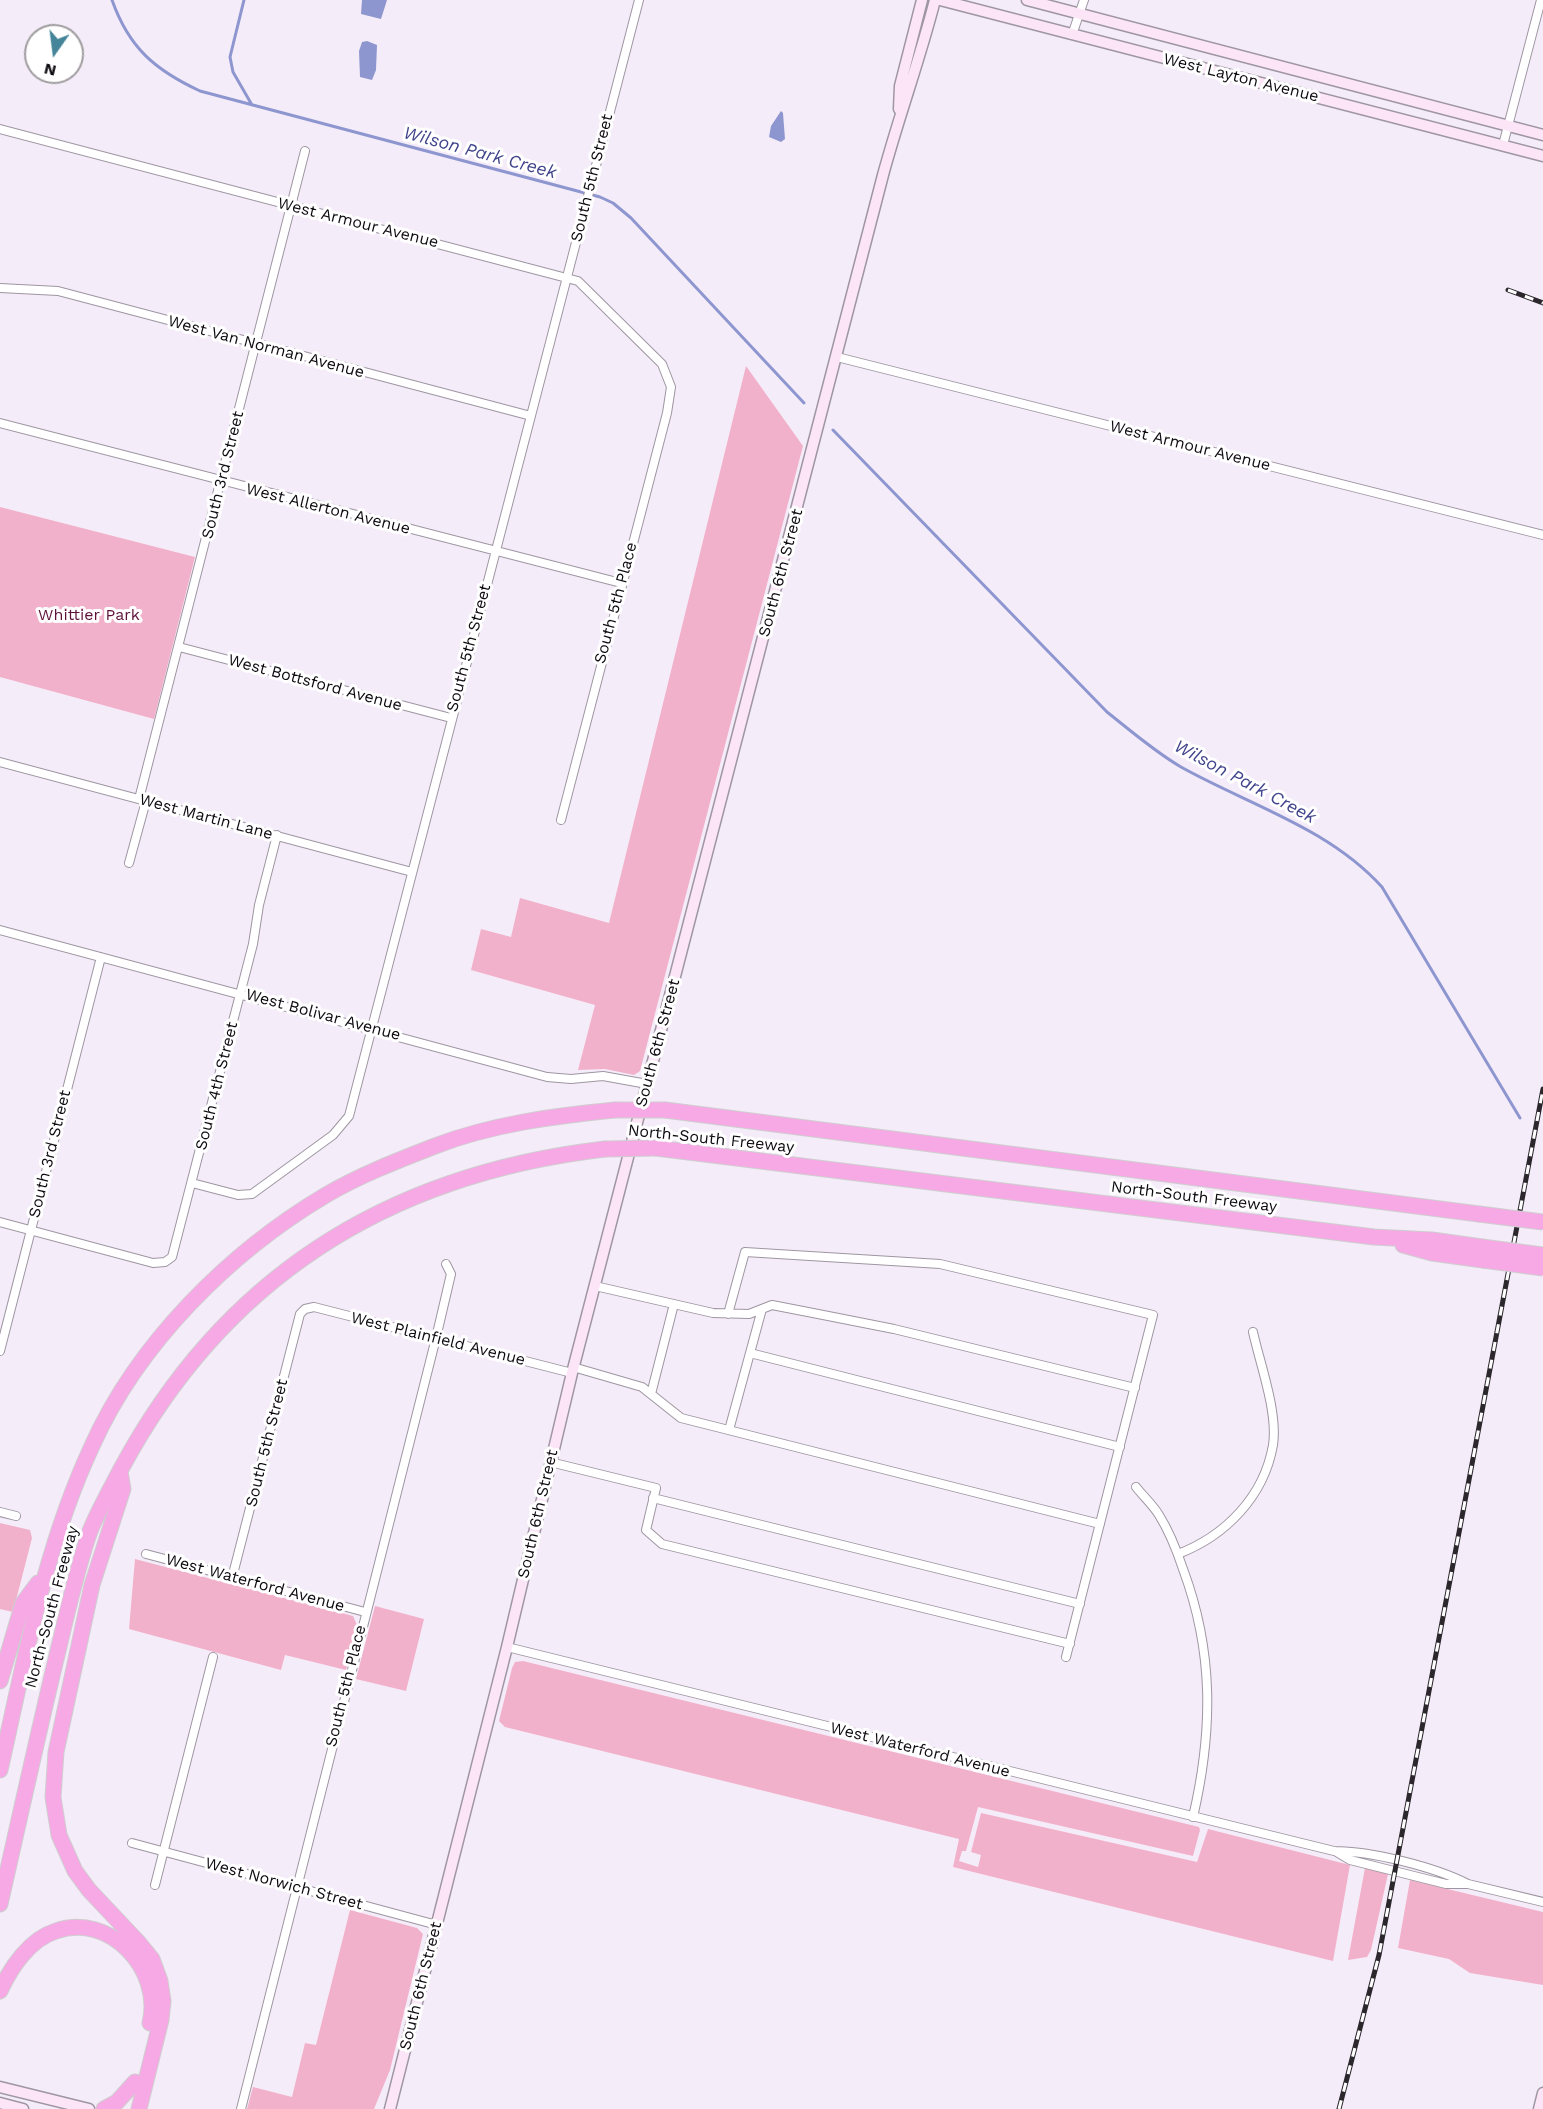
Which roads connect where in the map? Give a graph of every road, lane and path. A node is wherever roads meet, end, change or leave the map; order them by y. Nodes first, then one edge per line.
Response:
1 (639, 0) edge
2 (922, 0) edge
3 (935, 0) edge
4 (940, 0) edge
5 (1028, 0) edge
6 (1084, 0) edge
7 (1541, 0) edge
8 (1080, 14) junction
9 (1072, 35) junction
10 (898, 119) junction
11 (1509, 124) junction
12 (0, 129) edge
13 (1543, 135) edge
14 (1503, 145) junction
15 (305, 151) dead end
16 (1543, 156) edge
17 (291, 206) junction
18 (567, 277) junction
19 (0, 288) edge
20 (256, 345) junction
21 (837, 357) junction
22 (671, 387) joint
23 (531, 416) junction
24 (0, 423) edge
25 (222, 481) junction
26 (1543, 535) edge
27 (495, 552) junction
28 (621, 583) junction
29 (178, 647) junction
30 (451, 718) junction
31 (0, 762) edge
32 (143, 800) junction
33 (561, 820) dead end
34 (277, 835) junction
35 (129, 864) dead end
36 (412, 872) junction
37 (0, 930) edge
38 (100, 957) junction
39 (240, 993) junction
40 (372, 1029) junction
41 (647, 1084) junction
42 (192, 1183) junction
43 (0, 1222) edge
44 (1543, 1222) edge
45 (30, 1230) junction
46 (1482, 1253) junction
47 (1543, 1255) edge
48 (446, 1264) dead end
49 (1543, 1268) edge
50 (594, 1286) junction
51 (674, 1304) junction
52 (305, 1309) joint
53 (762, 1309) junction
54 (728, 1314) junction
55 (1252, 1332) dead end
56 (436, 1338) junction
57 (0, 1351) edge
58 (750, 1353) junction
59 (572, 1370) junction
60 (1135, 1388) junction
61 (651, 1395) junction
62 (729, 1430) junction
63 (1120, 1447) junction
64 (550, 1462) junction
65 (120, 1472) junction
66 (1136, 1487) dead end
67 (653, 1498) junction
68 (0, 1512) edge
69 (16, 1516) dead end
70 (1100, 1524) junction
71 (146, 1554) dead end
72 (1178, 1554) junction
73 (44, 1576) junction
74 (232, 1578) junction
75 (1080, 1604) junction
76 (365, 1612) junction
77 (1070, 1644) junction
78 (507, 1647) junction
79 (213, 1657) dead end
80 (1066, 1657) dead end
81 (0, 1681) edge
82 (0, 1770) edge
83 (1192, 1817) junction
84 (132, 1843) dead end
85 (164, 1851) junction
86 (155, 1885) dead end
87 (296, 1886) junction
88 (1543, 1902) edge
89 (0, 1904) edge
90 (437, 1925) junction
91 (0, 1991) edge
92 (135, 2082) junction
93 (0, 2087) edge
94 (1543, 2093) edge
95 (0, 2103) edge
96 (23, 2109) edge
97 (89, 2109) edge
98 (104, 2109) edge
99 (129, 2109) edge
100 (139, 2109) edge
101 (241, 2109) edge
102 (390, 2109) edge
103 (1539, 2109) edge

1 - 18 street, South 5th Street
2 - 10 street, South 6th Street
3 - 10 street, South 6th Street
4 - 9 street, West Layton Avenue
5 - 8 street, West Layton Avenue
6 - 8 street
7 - 11 street
8 - 9 street
8 - 11 street, West Layton Avenue
9 - 14 street, West Layton Avenue
10 - 21 street, South 6th Street
11 - 13 street, West Layton Avenue
11 - 14 street
12 - 17 street, West Armour Avenue
14 - 16 street, West Layton Avenue
15 - 17 street, South 3rd Street
17 - 18 street, West Armour Avenue
17 - 20 street, South 3rd Street
18 - 22 street, West Armour Avenue
18 - 23 street, South 5th Street
19 - 20 street, West Van Norman Avenue
20 - 23 street, West Van Norman Avenue
20 - 25 street, South 3rd Street
21 - 26 street, West Armour Avenue
21 - 41 street, South 6th Street
22 - 28 street, South 5th Place
23 - 27 street, South 5th Street
24 - 25 street, West Allerton Avenue
25 - 27 street, West Allerton Avenue
25 - 29 street, South 3rd Street
27 - 28 street, West Allerton Avenue
27 - 30 street, South 5th Street
28 - 33 street, South 5th Place
29 - 30 street, West Bottsford Avenue
29 - 32 street, South 3rd Street
30 - 36 street, South 5th Street
31 - 32 street, West Martin Lane
32 - 34 street, West Martin Lane
32 - 35 street, South 3rd Street
34 - 36 street, West Martin Lane
34 - 39 street, South 4th Street
36 - 40 street, South 5th Street
37 - 38 street, West Bolivar Avenue
38 - 39 street, West Bolivar Avenue
38 - 45 street, South 3rd Street
39 - 40 street, West Bolivar Avenue
39 - 42 street, South 4th Street
40 - 41 street, West Bolivar Avenue
40 - 42 street, South 5th Street
41 - 50 street, South 6th Street
42 - 45 street, South 4th Street
43 - 45 street
44 - 73 highway, North-South Freeway, bridge
45 - 57 street, South 3rd Street
46 - 47 highway, North-South Freeway, bridge
46 - 49 highway, bridge
46 - 65 highway, North-South Freeway, bridge
48 - 56 street, South 5th Place
50 - 51 street
50 - 59 street, South 6th Street
51 - 54 street
51 - 61 street
52 - 56 street, West Plainfield Avenue
52 - 74 street, South 5th Street
53 - 54 street
53 - 58 street
53 - 60 street
54 - 60 street
55 - 72 street
56 - 59 street, West Plainfield Avenue
56 - 76 street, South 5th Place
58 - 62 street
58 - 63 street
59 - 61 street, West Plainfield Avenue
59 - 64 street, South 6th Street
60 - 63 street
61 - 62 street, West Plainfield Avenue
62 - 70 street, West Plainfield Avenue
63 - 70 street
64 - 67 street
64 - 78 street, South 6th Street
65 - 89 highway, North-South Freeway
65 - 100 highway
66 - 72 street
67 - 75 street
67 - 77 street
68 - 69 street
70 - 75 street
71 - 74 street, West Waterford Avenue
72 - 83 street
73 - 81 highway
73 - 82 highway, North-South Freeway
74 - 76 street, West Waterford Avenue
75 - 77 street
76 - 87 street, South 5th Place
77 - 80 street
78 - 83 street, West Waterford Avenue
78 - 90 street, South 6th Street
79 - 85 street
83 - 88 street, West Waterford Avenue
84 - 85 street, West Norwich Street
85 - 86 street
85 - 87 street, West Norwich Street
87 - 90 street, West Norwich Street
87 - 101 street, South 5th Place
90 - 102 street, South 6th Street
91 - 92 highway
92 - 98 highway
92 - 99 highway
93 - 97 street
94 - 103 street
95 - 96 street

